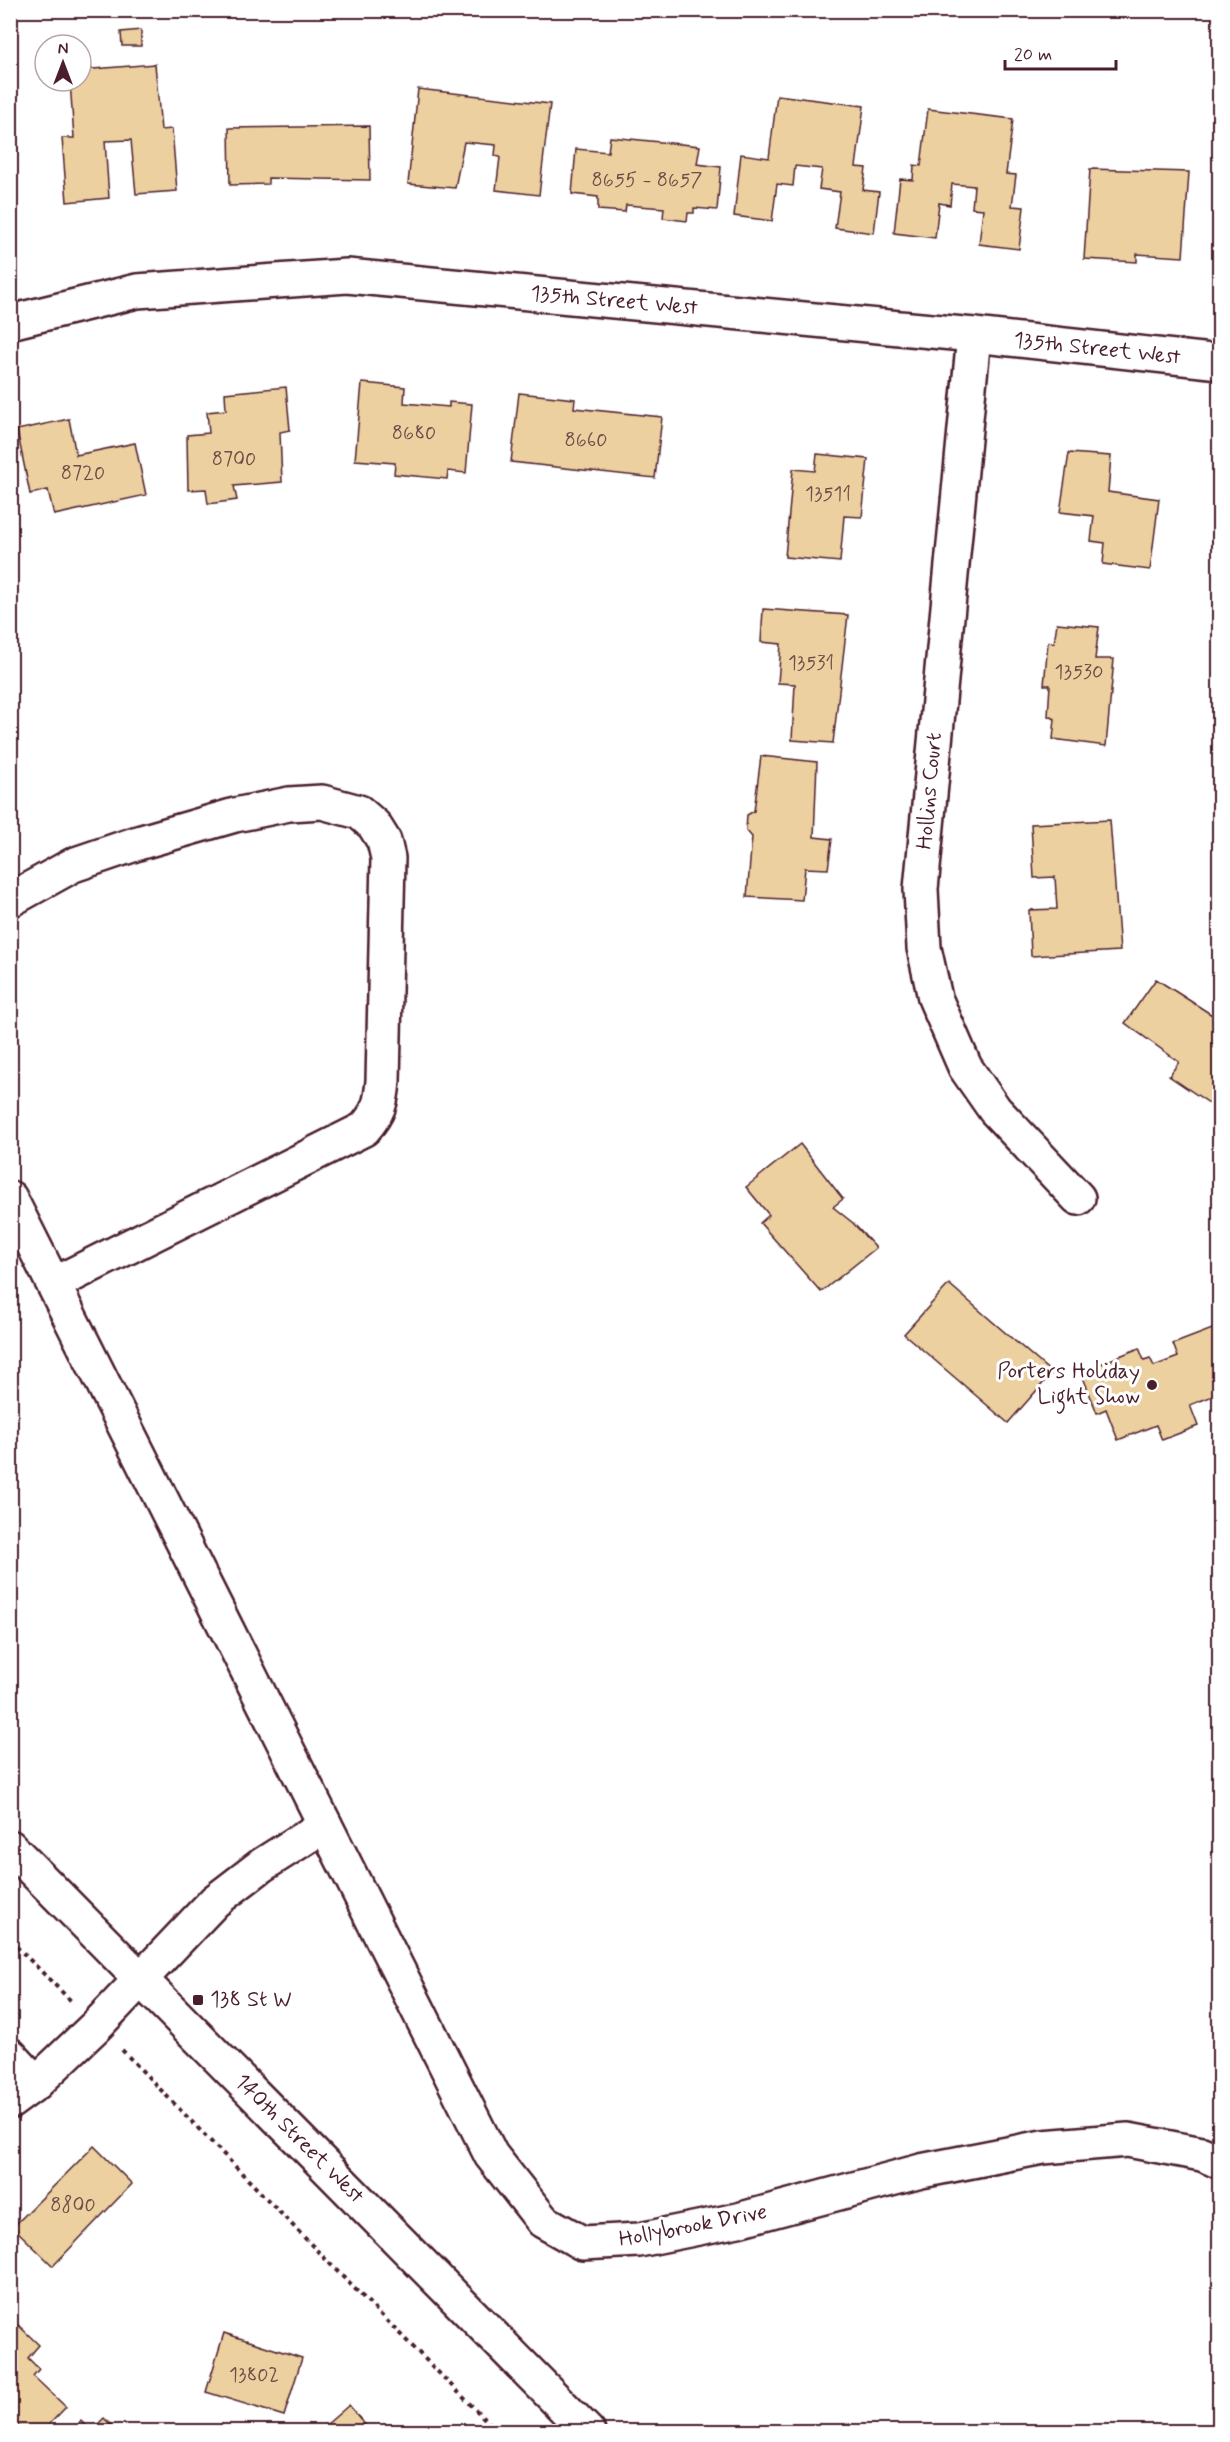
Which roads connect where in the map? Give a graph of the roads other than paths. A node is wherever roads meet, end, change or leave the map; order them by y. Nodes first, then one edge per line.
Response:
1 (10, 322) edge
2 (974, 335) junction
3 (1220, 362) edge
4 (10, 900) edge
5 (10, 1198) edge
6 (1078, 1198) dead end
7 (54, 1284) junction
8 (325, 1825) junction
9 (10, 1847) edge
10 (141, 1979) junction
11 (10, 2055) edge
12 (36, 2083) junction
13 (10, 2102) edge
14 (1220, 2162) edge
15 (588, 2432) edge

1 - 2 street, 135th Street West
2 - 3 street, 135th Street West
2 - 6 street, Hollins Court
4 - 7 street
5 - 7 street, Hollybrook Drive
7 - 8 street, Hollybrook Drive
8 - 10 street
8 - 14 street, Hollybrook Drive
9 - 10 street, 140th Street West
10 - 12 street
10 - 15 street, 140th Street West
11 - 12 street
12 - 13 street

